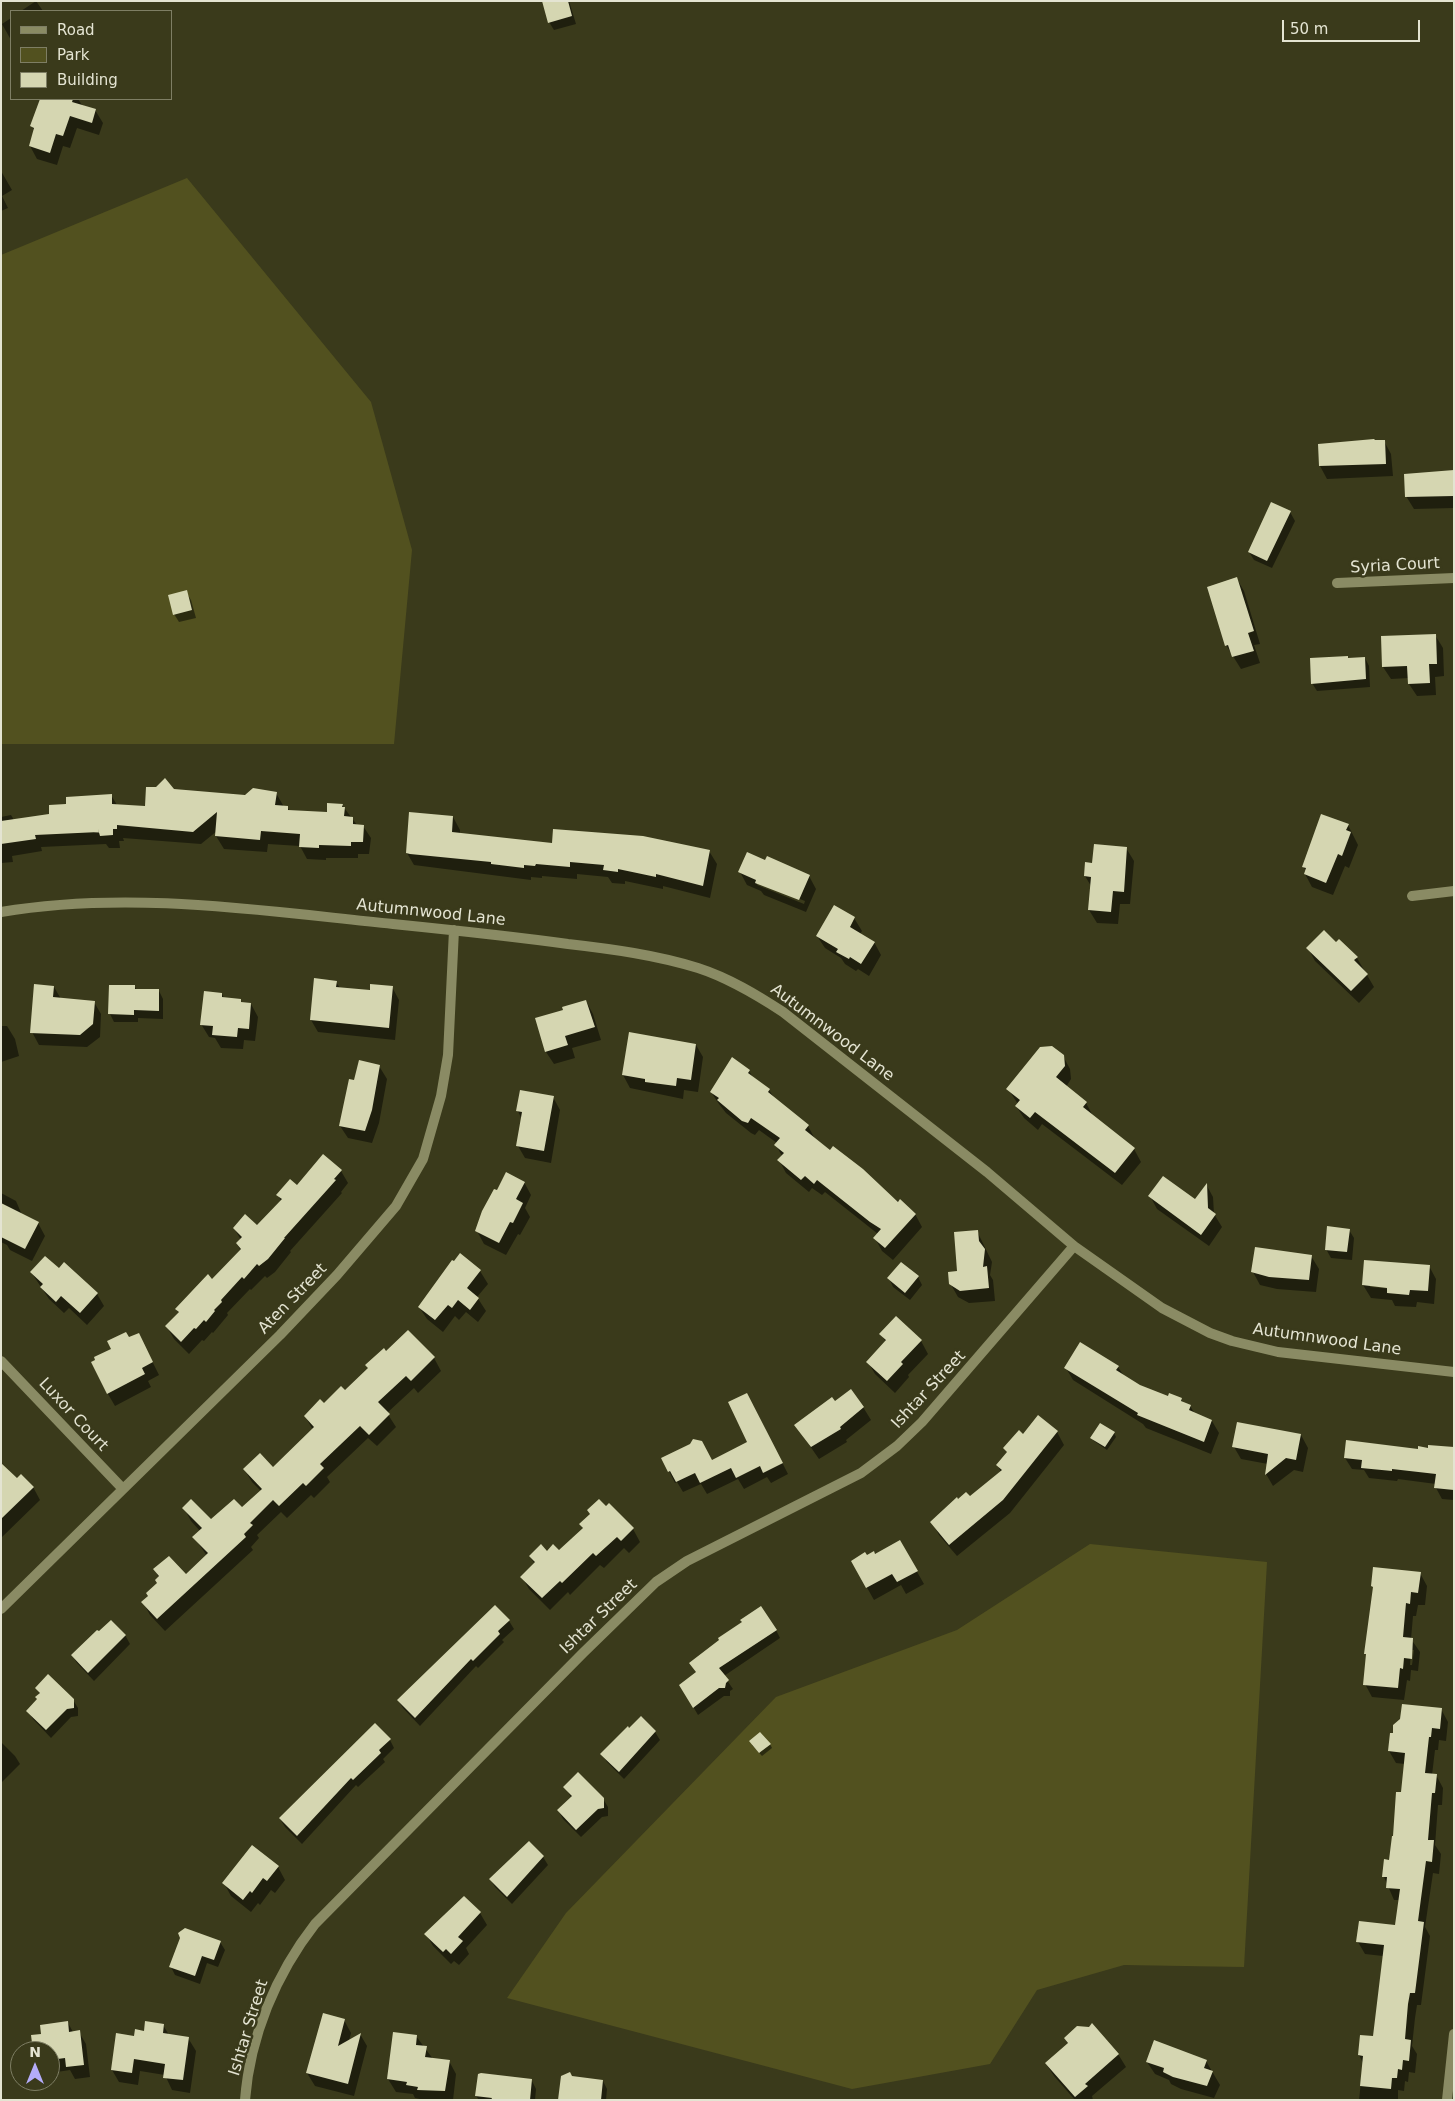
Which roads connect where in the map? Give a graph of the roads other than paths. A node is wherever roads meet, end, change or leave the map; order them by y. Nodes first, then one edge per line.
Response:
1 (1454, 578) edge
2 (1337, 583) dead end
3 (1454, 891) edge
4 (1412, 896) dead end
5 (1, 912) edge
6 (454, 930) junction
7 (1074, 1246) junction
8 (1, 1361) edge
9 (1454, 1372) edge
10 (123, 1489) junction
11 (1, 1609) edge
12 (1454, 2034) edge
13 (245, 2100) edge
14 (1446, 2100) edge

1 - 2 street, Syria Court
3 - 4 street
5 - 6 street, Autumnwood Lane
6 - 7 street, Autumnwood Lane
6 - 10 street, Aten Street
7 - 9 street, Autumnwood Lane
7 - 13 street, Ishtar Street
8 - 10 street, Luxor Court
10 - 11 street, Aten Street
12 - 14 street

